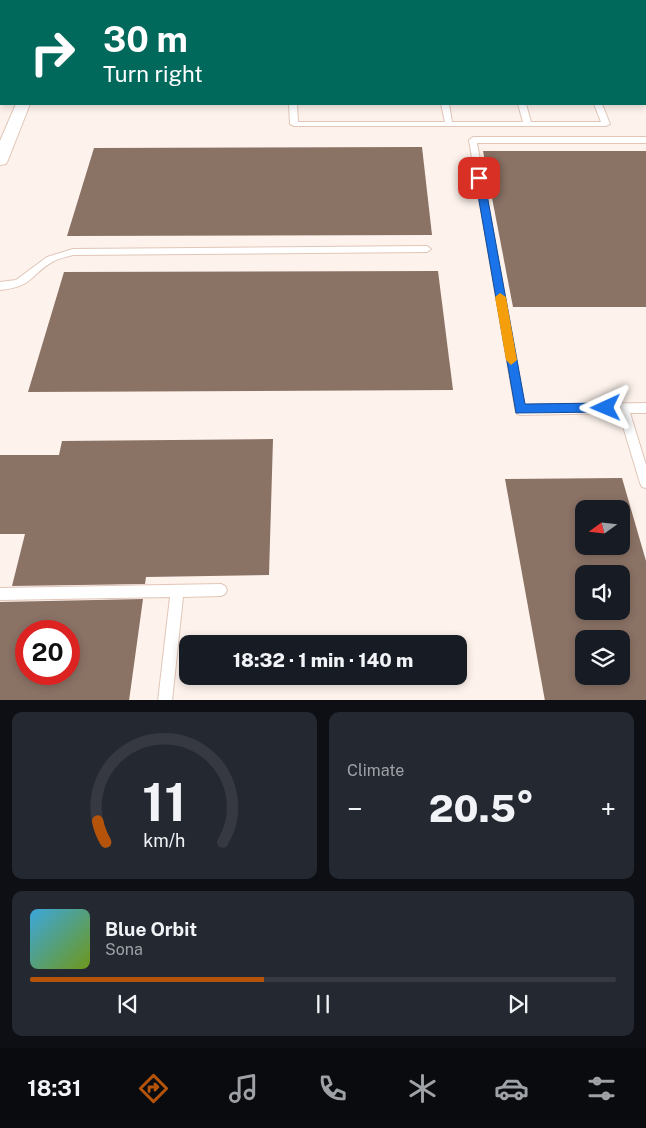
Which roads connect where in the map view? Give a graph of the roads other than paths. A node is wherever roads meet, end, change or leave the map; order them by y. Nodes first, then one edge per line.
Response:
1 (23, 105) edge
2 (293, 105) edge
3 (445, 105) edge
4 (522, 105) edge
5 (598, 105) edge
6 (449, 124) junction
7 (528, 124) junction
8 (646, 140) edge
9 (0, 160) edge
10 (427, 249) dead end
11 (0, 286) edge
12 (623, 408) junction
13 (646, 408) edge
14 (646, 483) edge
15 (221, 590) dead end
16 (177, 591) junction
17 (0, 594) edge
18 (166, 700) edge

1 - 9 street
2 - 6 lane
3 - 6 lane
4 - 7 lane
5 - 7 lane
6 - 7 lane
8 - 12 lane
10 - 11 lane
12 - 13 lane
12 - 14 lane
15 - 16 lane
16 - 17 lane
16 - 18 lane

